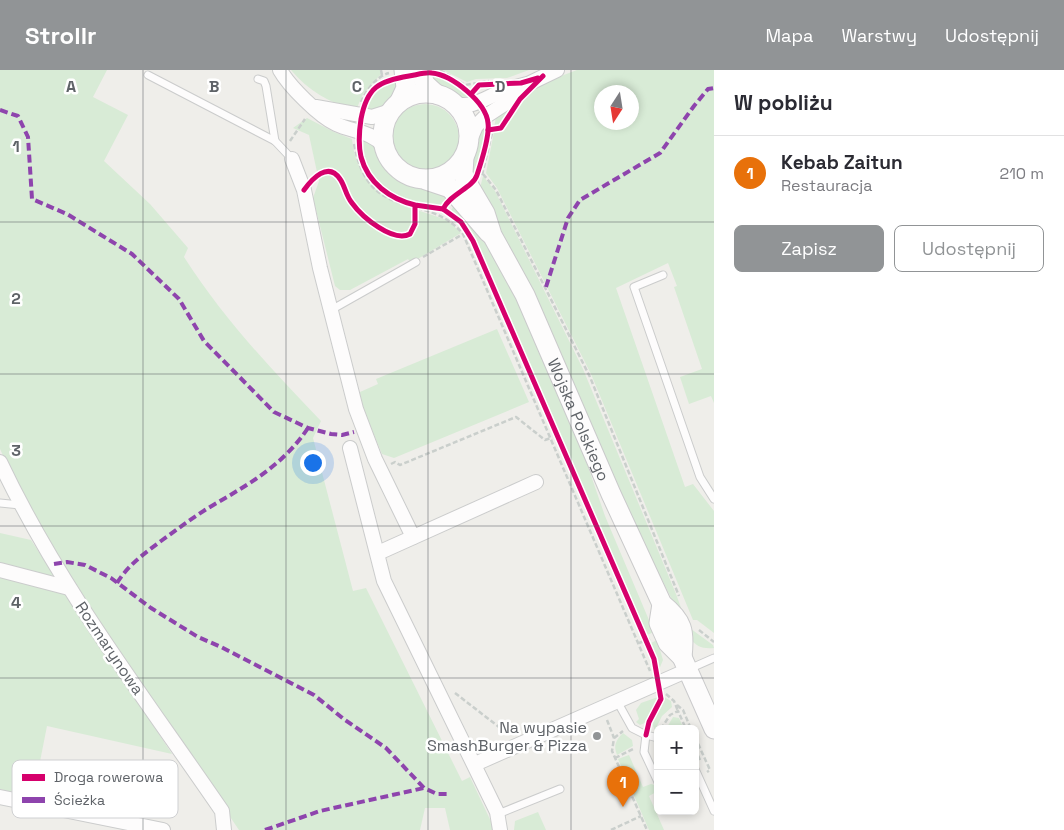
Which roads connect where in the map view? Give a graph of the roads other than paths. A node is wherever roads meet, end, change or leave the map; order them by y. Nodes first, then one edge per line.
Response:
1 (280, 70) edge
2 (557, 70) edge
3 (403, 73) edge
4 (148, 75) dead end
5 (258, 79) dead end
6 (530, 83) junction
7 (436, 94) junction
8 (455, 104) junction
9 (396, 106) junction
10 (311, 112) junction
11 (274, 140) junction
12 (384, 146) junction
13 (467, 149) junction
14 (288, 154) joint
15 (425, 180) junction
16 (462, 190) junction
17 (416, 262) road end
18 (663, 275) dead end
19 (331, 310) junction
20 (350, 448) dead end
21 (0, 462) edge
22 (536, 482) dead end
23 (714, 499) edge
24 (0, 503) edge
25 (20, 505) junction
26 (413, 537) junction
27 (378, 553) junction
28 (0, 570) edge
29 (69, 588) junction
30 (714, 658) edge
31 (685, 663) junction
32 (617, 701) junction
33 (714, 729) edge
34 (646, 735) junction
35 (654, 737) edge
36 (475, 764) junction
37 (695, 770) edge
38 (654, 773) edge
39 (560, 789) dead end
40 (714, 811) edge
41 (498, 814) junction
42 (104, 818) edge
43 (163, 830) edge
44 (224, 830) edge
45 (500, 830) edge

1 - 10 street
2 - 6 street
3 - 7 main road
3 - 9 main road
4 - 11 lane
5 - 11 lane
6 - 8 street
6 - 13 street
7 - 8 main road
7 - 9 main road
8 - 13 main road
9 - 10 street
9 - 12 main road
10 - 12 street
11 - 14 lane
12 - 15 main road
13 - 15 main road
13 - 16 main road, Wojska Polskiego
14 - 19 street
15 - 16 main road, Wojska Polskiego
16 - 31 main road, Wojska Polskiego
17 - 19 lane
18 - 23 lane
19 - 26 street
20 - 27 street
21 - 25 street, Rozmarynowa
22 - 26 street
24 - 25 lane
25 - 29 street, Rozmarynowa
26 - 27 street
27 - 36 street
28 - 29 street
29 - 44 street, Rozmarynowa
30 - 31 lane
31 - 32 street
31 - 33 main road, Wojska Polskiego
32 - 34 lane
32 - 36 street
34 - 35 lane
34 - 38 lane
36 - 41 street
37 - 40 lane
39 - 41 lane
41 - 45 street
42 - 43 street

